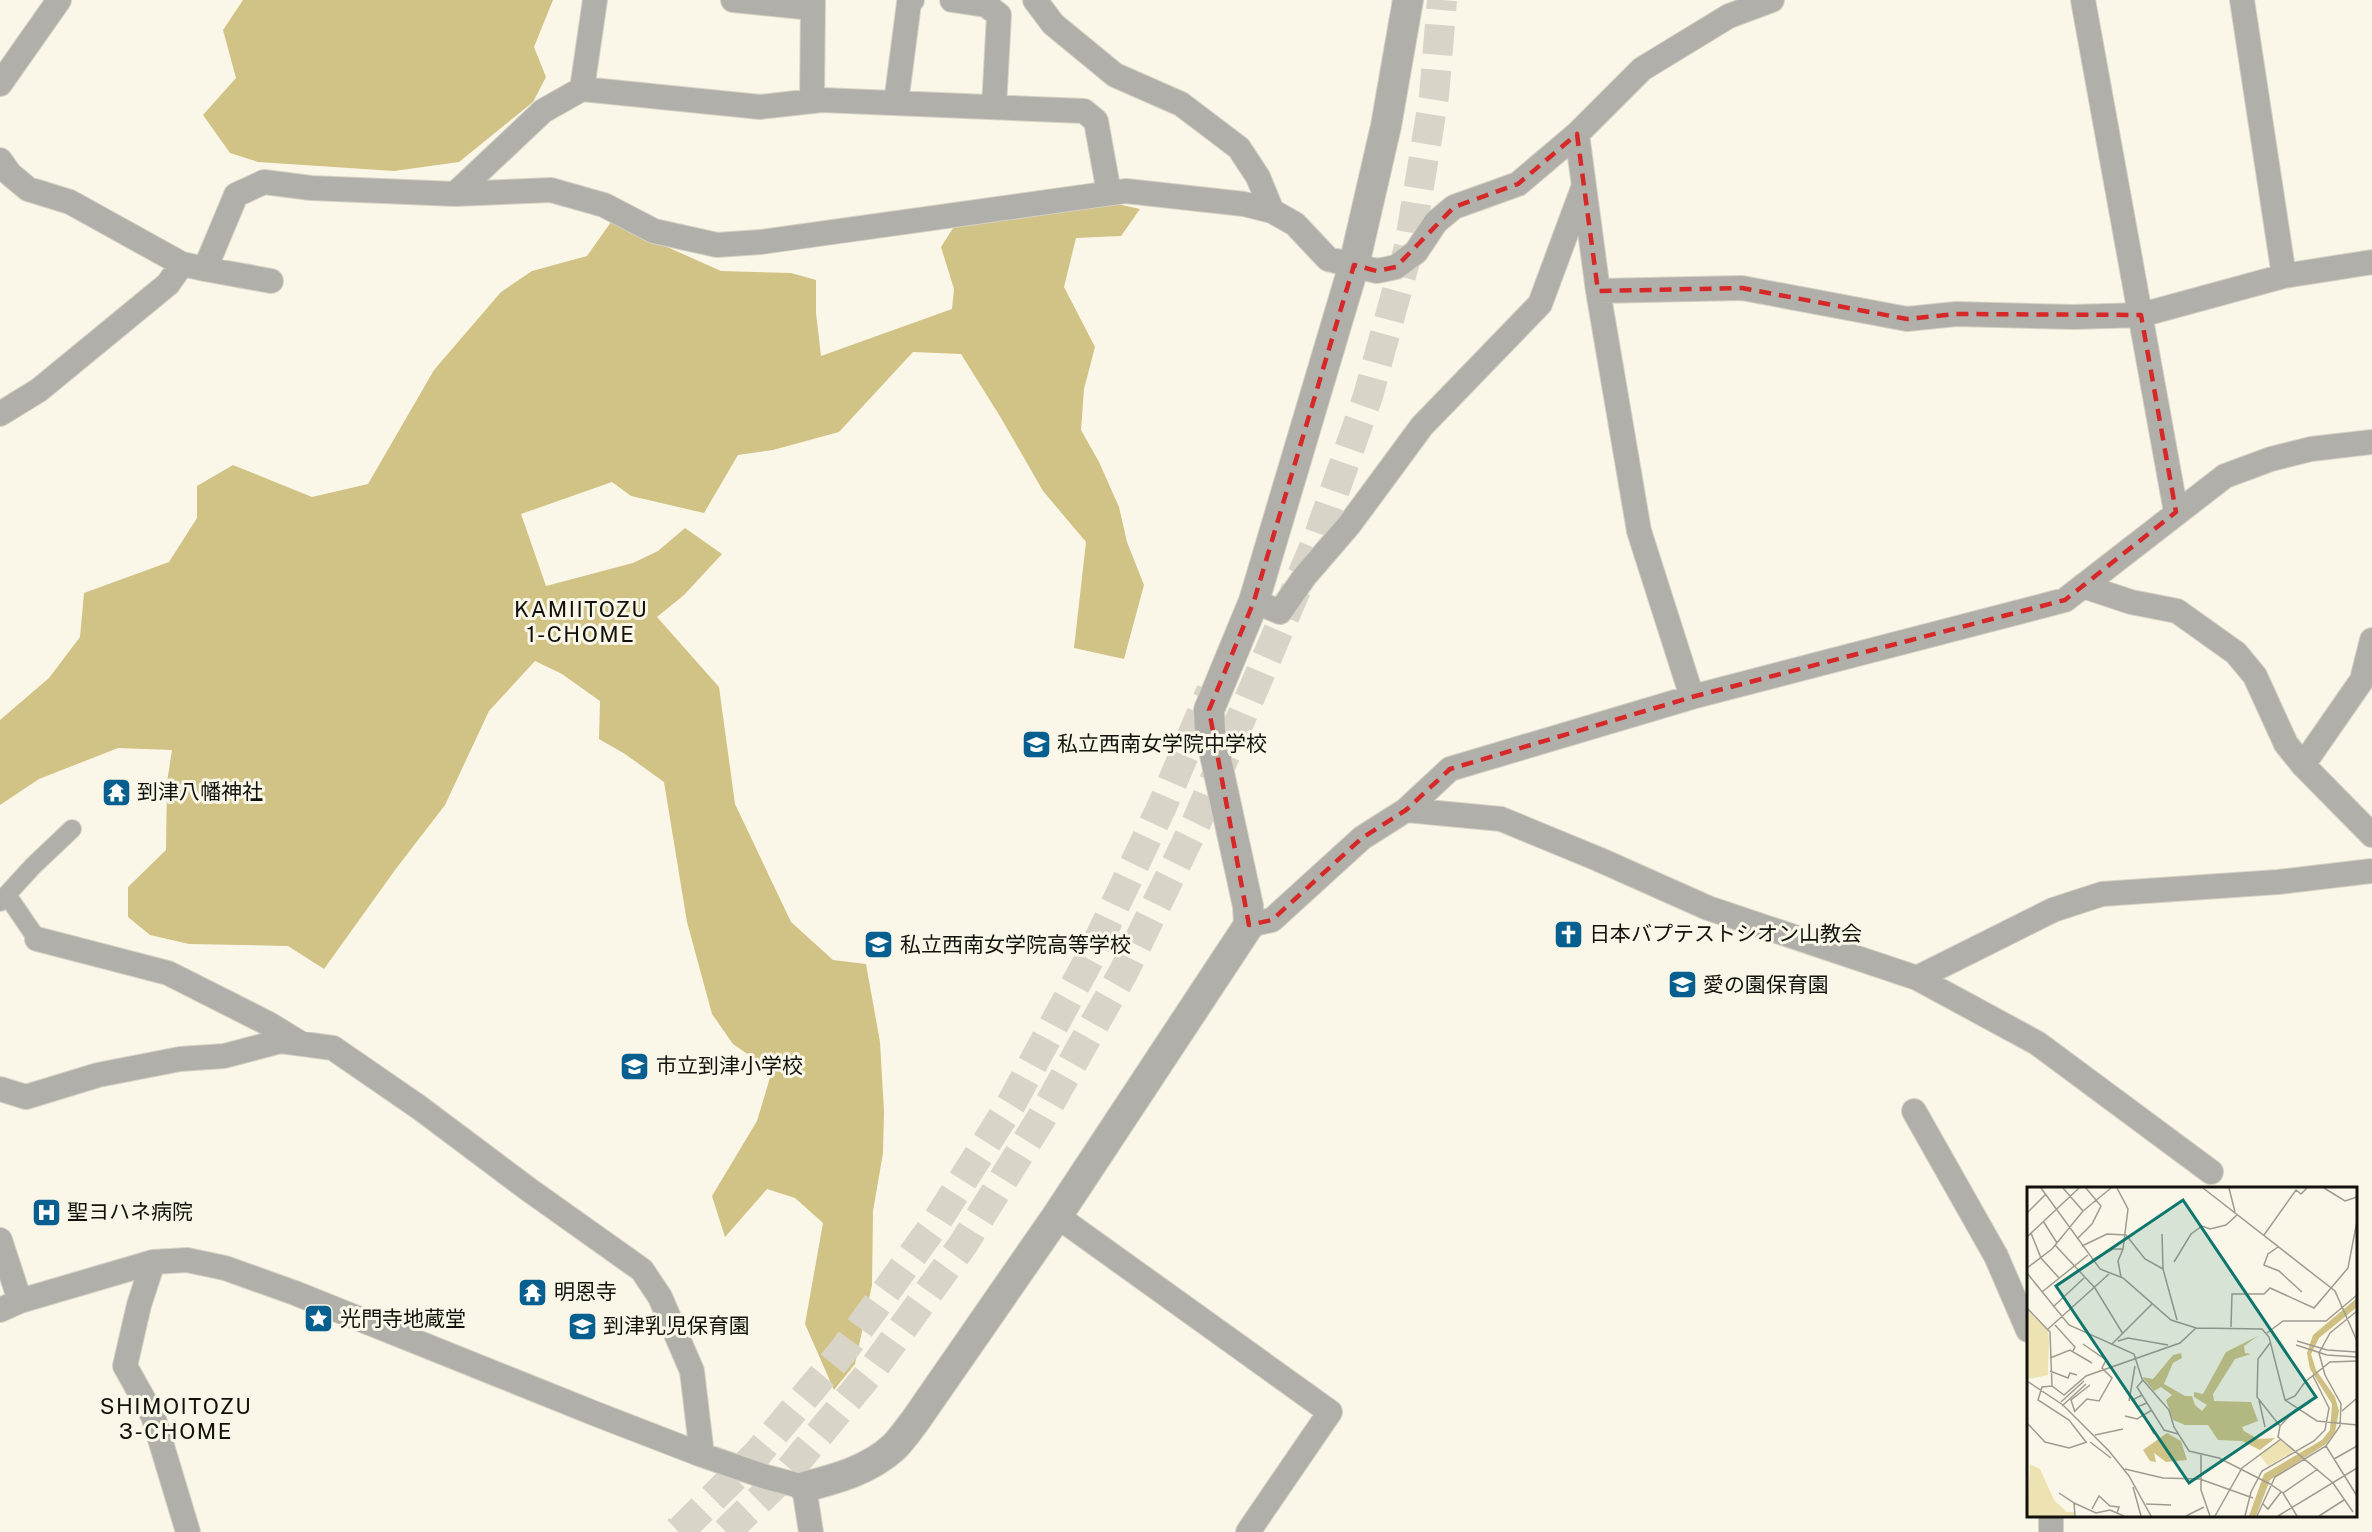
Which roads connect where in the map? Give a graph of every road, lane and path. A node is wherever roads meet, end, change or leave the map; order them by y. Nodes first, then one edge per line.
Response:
1 (59, 0) edge
2 (595, 0) edge
3 (733, 0) edge
4 (912, 0) edge
5 (952, 0) edge
6 (1035, 0) edge
7 (1408, 0) edge
8 (1772, 0) edge
9 (2084, 0) edge
10 (2242, 0) edge
11 (812, 4) edge
12 (0, 84) edge
13 (582, 89) junction
14 (812, 101) junction
15 (896, 103) junction
16 (994, 107) junction
17 (1577, 134) junction
18 (0, 160) edge
19 (1584, 185) junction
20 (1109, 193) junction
21 (455, 194) junction
22 (1272, 212) junction
23 (2372, 262) edge
24 (182, 264) junction
25 (1354, 265) junction
26 (205, 269) junction
27 (2284, 276) junction
28 (271, 281) dead end
29 (1598, 291) junction
30 (2141, 315) junction
31 (0, 414) edge
32 (2372, 442) edge
33 (2176, 512) junction
34 (2083, 586) junction
35 (1254, 601) junction
36 (2372, 640) edge
37 (1692, 697) junction
38 (2304, 765) junction
39 (1406, 810) junction
40 (72, 829) dead end
41 (2372, 835) edge
42 (2372, 871) edge
43 (3, 898) edge
44 (1249, 925) junction
45 (38, 939) joint
46 (1917, 978) junction
47 (302, 1044) junction
48 (0, 1089) edge
49 (1914, 1111) dead end
50 (2211, 1172) dead end
51 (1057, 1216) junction
52 (0, 1240) edge
53 (153, 1262) junction
54 (10, 1305) edge
55 (2027, 1328) edge
56 (702, 1455) junction
57 (804, 1487) junction
58 (188, 1532) edge
59 (811, 1532) edge
60 (1248, 1532) edge

1 - 12 street
2 - 13 street
3 - 11 street
4 - 15 street
5 - 16 street
6 - 22 street
7 - 25 street
8 - 17 street
9 - 30 street
10 - 27 street
11 - 14 street
13 - 14 street
13 - 21 street
14 - 15 street
15 - 16 street
16 - 20 street
17 - 19 street
17 - 25 street
18 - 24 street
19 - 29 street
19 - 35 street
20 - 21 street
20 - 22 street
21 - 26 street
22 - 25 street
23 - 27 street
24 - 26 street
24 - 31 street
25 - 35 street
26 - 28 street
27 - 30 street
29 - 30 street
29 - 37 street
30 - 33 street
32 - 33 street
33 - 34 street
34 - 37 street
34 - 38 street
35 - 44 street
36 - 38 street
37 - 39 street
38 - 41 street
39 - 44 street
39 - 46 street
40 - 43 street
42 - 46 street
43 - 45 street
44 - 51 street
45 - 47 street
46 - 50 street
47 - 48 street
47 - 56 street
49 - 55 street
51 - 57 street
51 - 60 street
52 - 54 street
53 - 54 street
53 - 56 street
53 - 58 street
56 - 57 street
57 - 59 street

